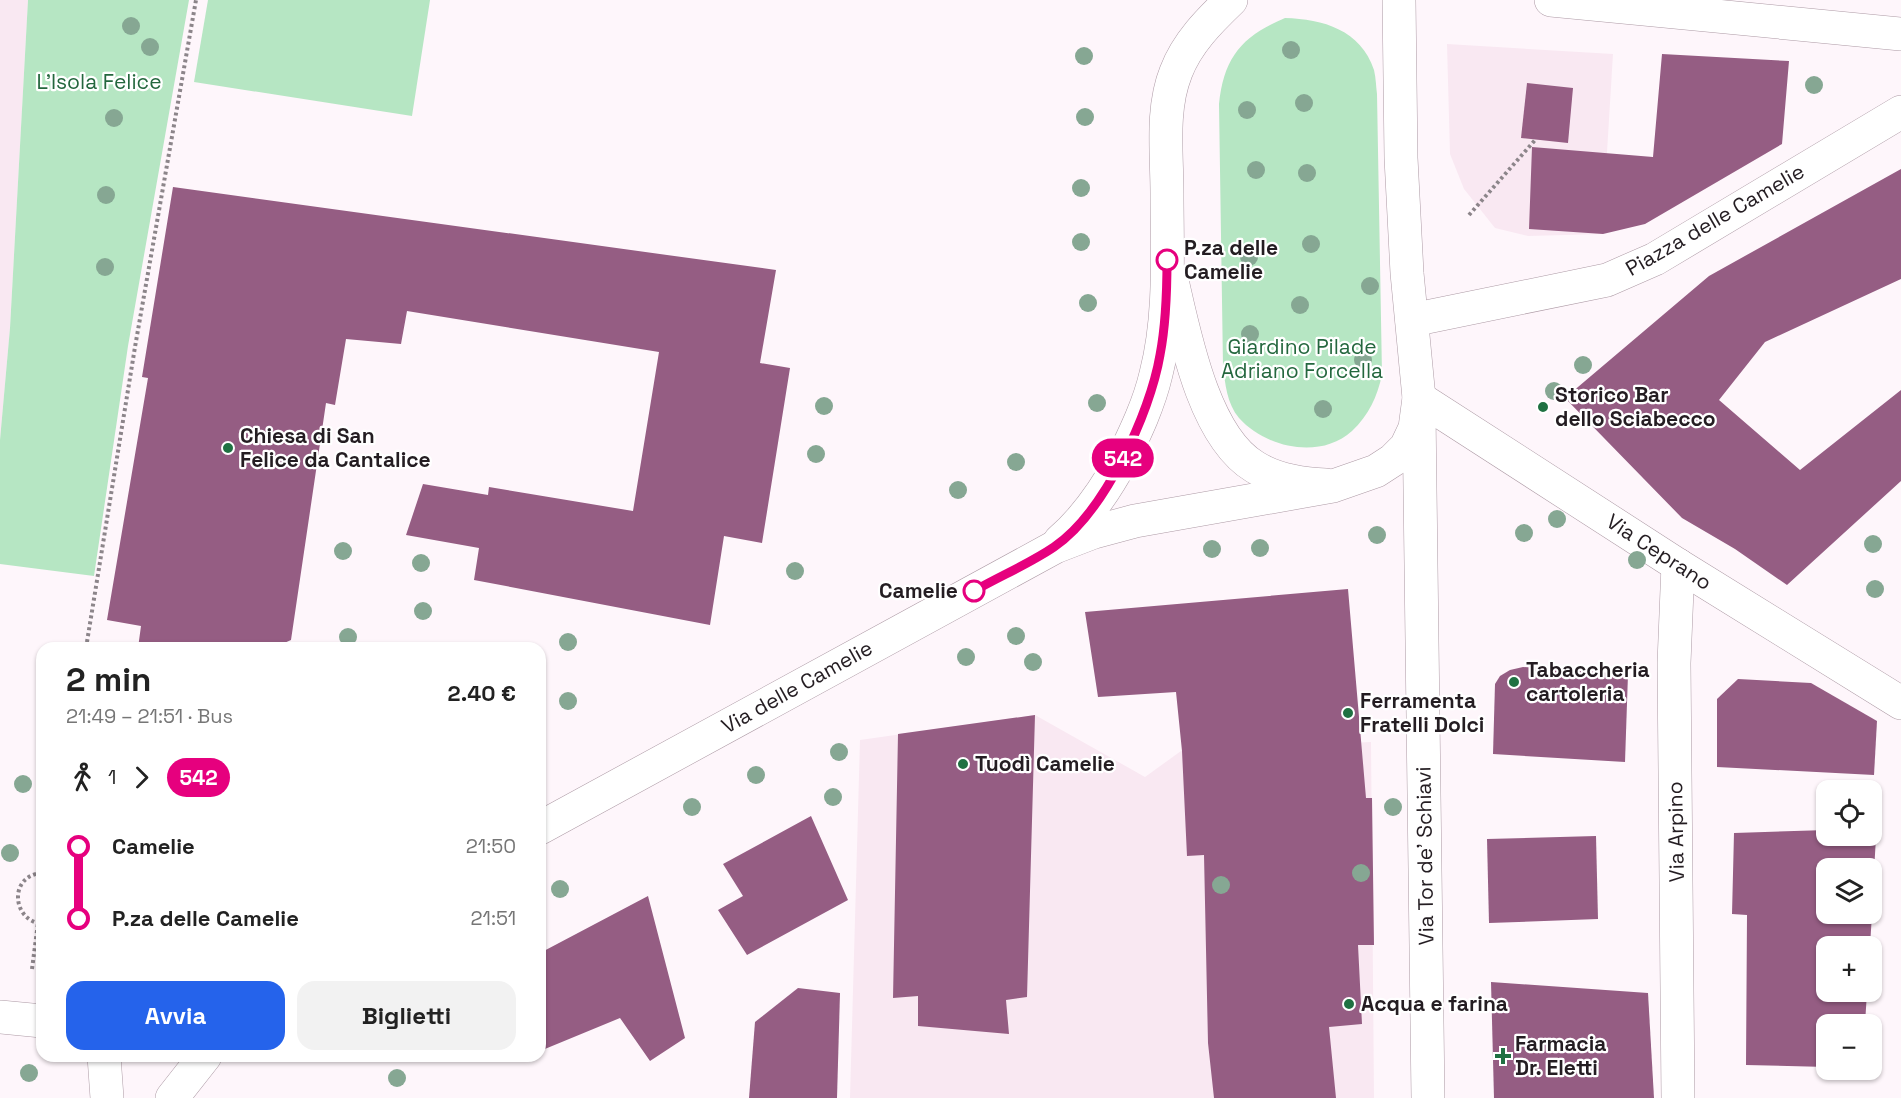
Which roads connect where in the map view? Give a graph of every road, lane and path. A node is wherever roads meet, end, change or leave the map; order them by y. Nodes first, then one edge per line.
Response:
1 (196, 0) edge
2 (1231, 0) edge
3 (1399, 0) edge
4 (1551, 0) edge
5 (1901, 34) edge
6 (1901, 112) edge
7 (1536, 139) dead end
8 (1469, 215) dead end
9 (1167, 260) junction
10 (1412, 320) junction
11 (1419, 398) junction
12 (1333, 486) junction
13 (1055, 547) junction
14 (1678, 565) junction
15 (87, 642) edge
16 (1901, 703) edge
17 (546, 825) edge
18 (36, 874) edge
19 (36, 922) edge
20 (36, 946) edge
21 (32, 969) dead end
22 (0, 1017) edge
23 (36, 1020) edge
24 (104, 1062) edge
25 (200, 1062) edge
26 (107, 1098) edge
27 (172, 1098) edge
28 (1428, 1098) edge
29 (1678, 1098) edge

1 - 15 path
2 - 9 street
3 - 10 street
4 - 5 street
6 - 10 street, Piazza delle Camelie
7 - 8 path
9 - 12 street
9 - 13 street, Via delle Camelie
10 - 11 street
11 - 12 street
11 - 14 street, Via Ceprano
11 - 28 street, Via Tor de' Schiavi
12 - 13 street, Via delle Camelie
13 - 17 street, Via delle Camelie
14 - 16 street, Via Ceprano
14 - 29 street, Via Arpino
18 - 19 path
20 - 21 path
22 - 23 street
24 - 26 street
25 - 27 street

